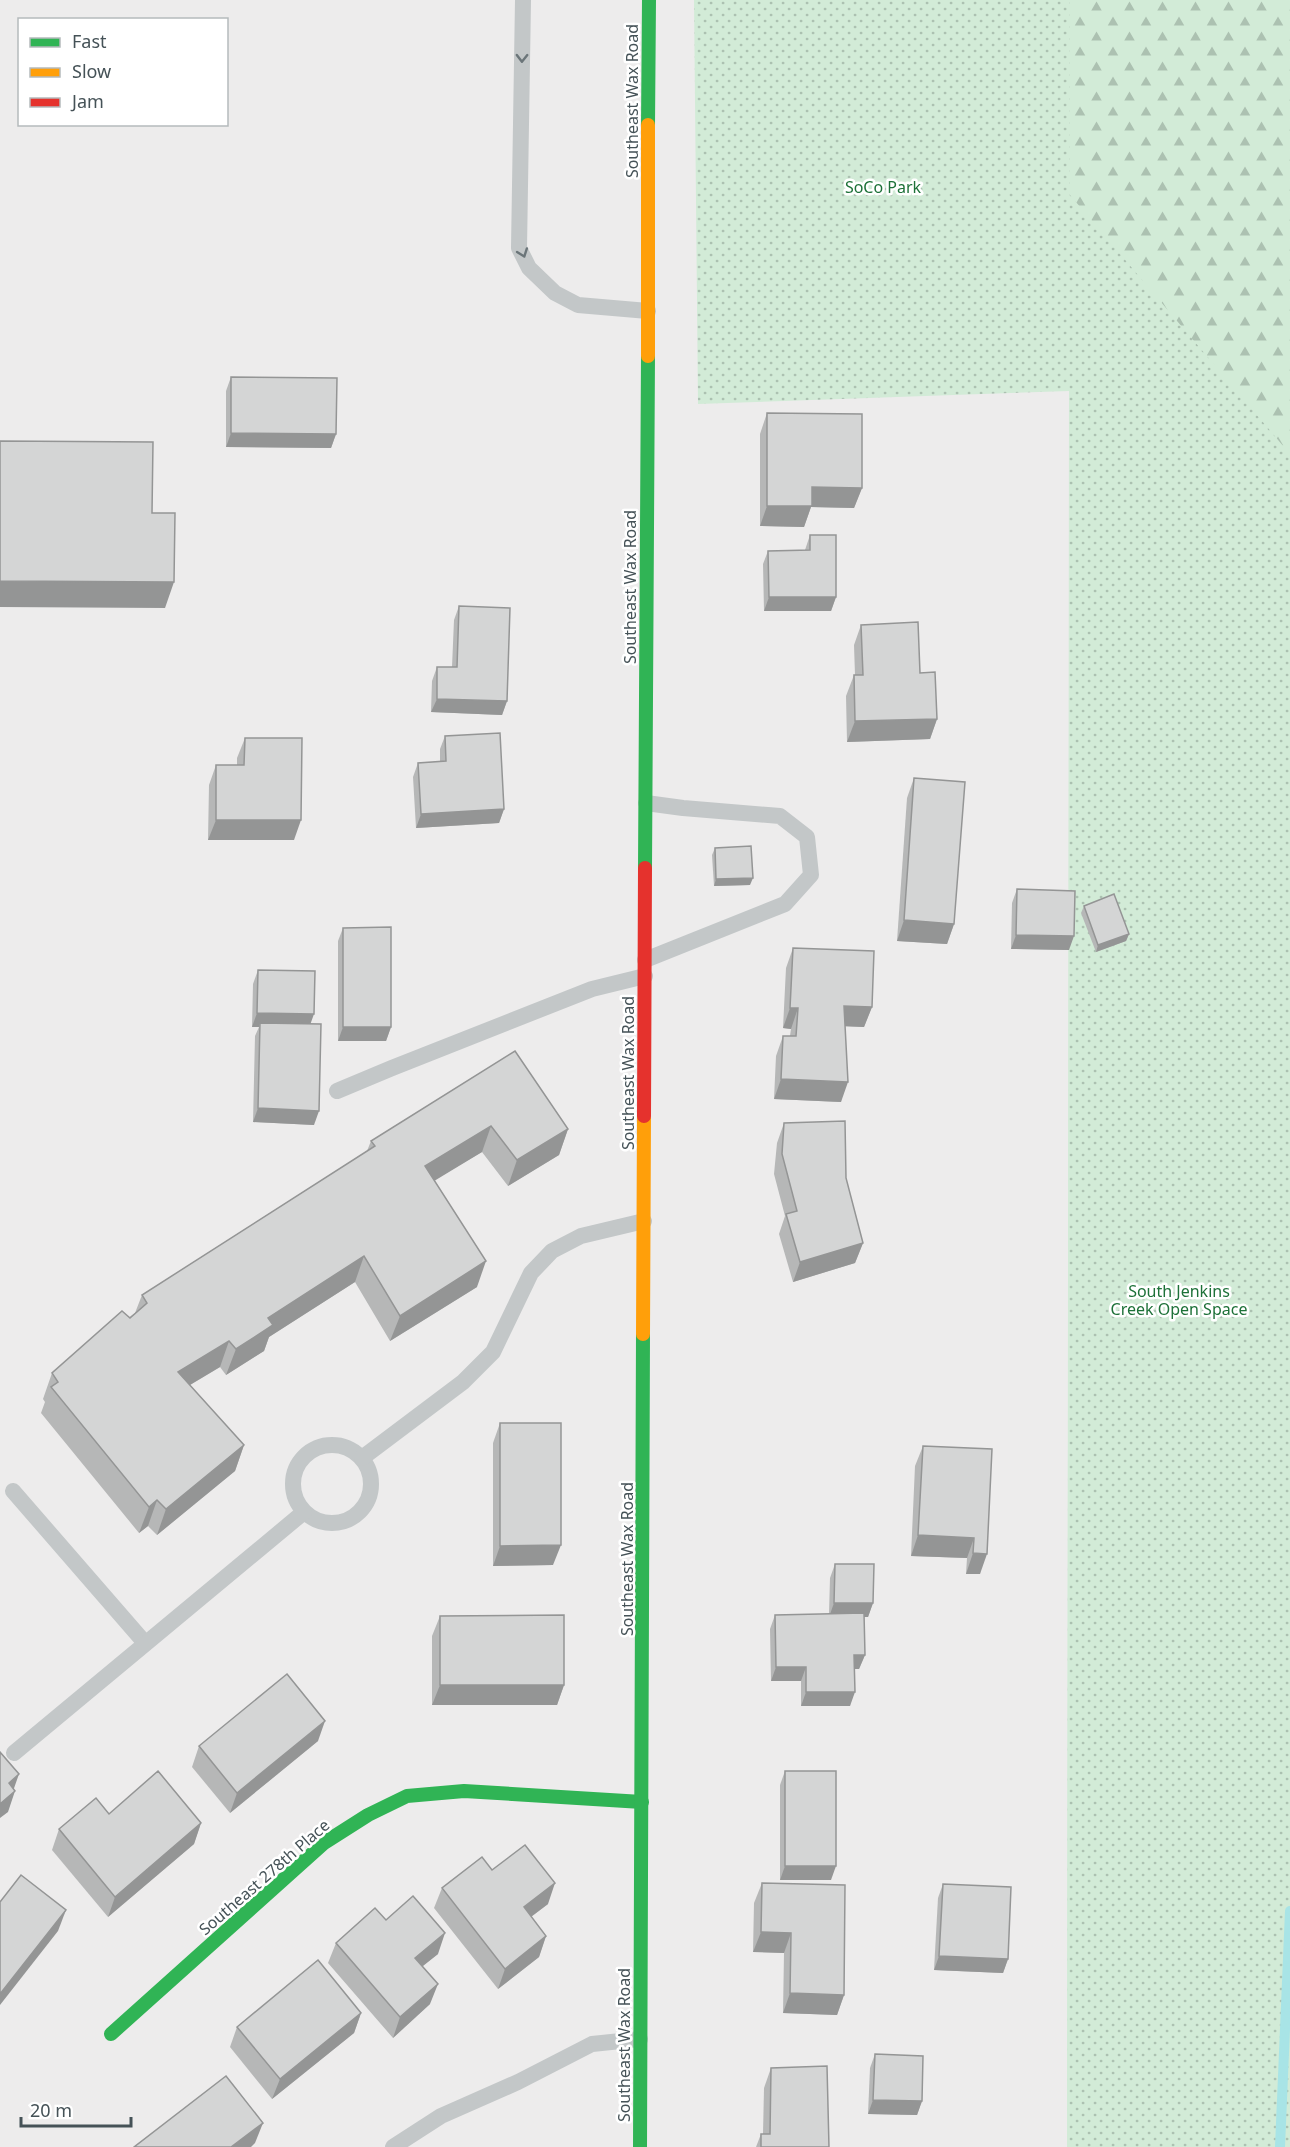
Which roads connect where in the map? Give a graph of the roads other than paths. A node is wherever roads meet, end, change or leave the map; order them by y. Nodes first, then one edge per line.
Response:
1 (524, 0) edge
2 (649, 0) edge
3 (648, 311) junction
4 (646, 803) junction
5 (645, 968) junction
6 (337, 1091) dead end
7 (644, 1221) junction
8 (362, 1458) junction
9 (13, 1491) dead end
10 (304, 1512) junction
11 (146, 1643) junction
12 (14, 1753) dead end
13 (642, 1802) junction
14 (111, 2034) dead end
15 (640, 2039) junction
16 (393, 2147) edge
17 (640, 2147) edge

1 -> 3 lane
2 - 3 street, Southeast Wax Road
3 - 4 street, Southeast Wax Road
4 - 5 street, Southeast Wax Road
4 - 5 lane
5 - 6 lane
5 - 7 street, Southeast Wax Road
7 - 8 lane
7 - 13 street, Southeast Wax Road
8 - 10 lane
8 - 10 lane
9 - 11 lane
10 - 11 lane
11 - 12 lane
13 - 14 street, Southeast 278th Place
13 - 15 street, Southeast Wax Road
15 - 16 lane
15 - 17 street, Southeast Wax Road

